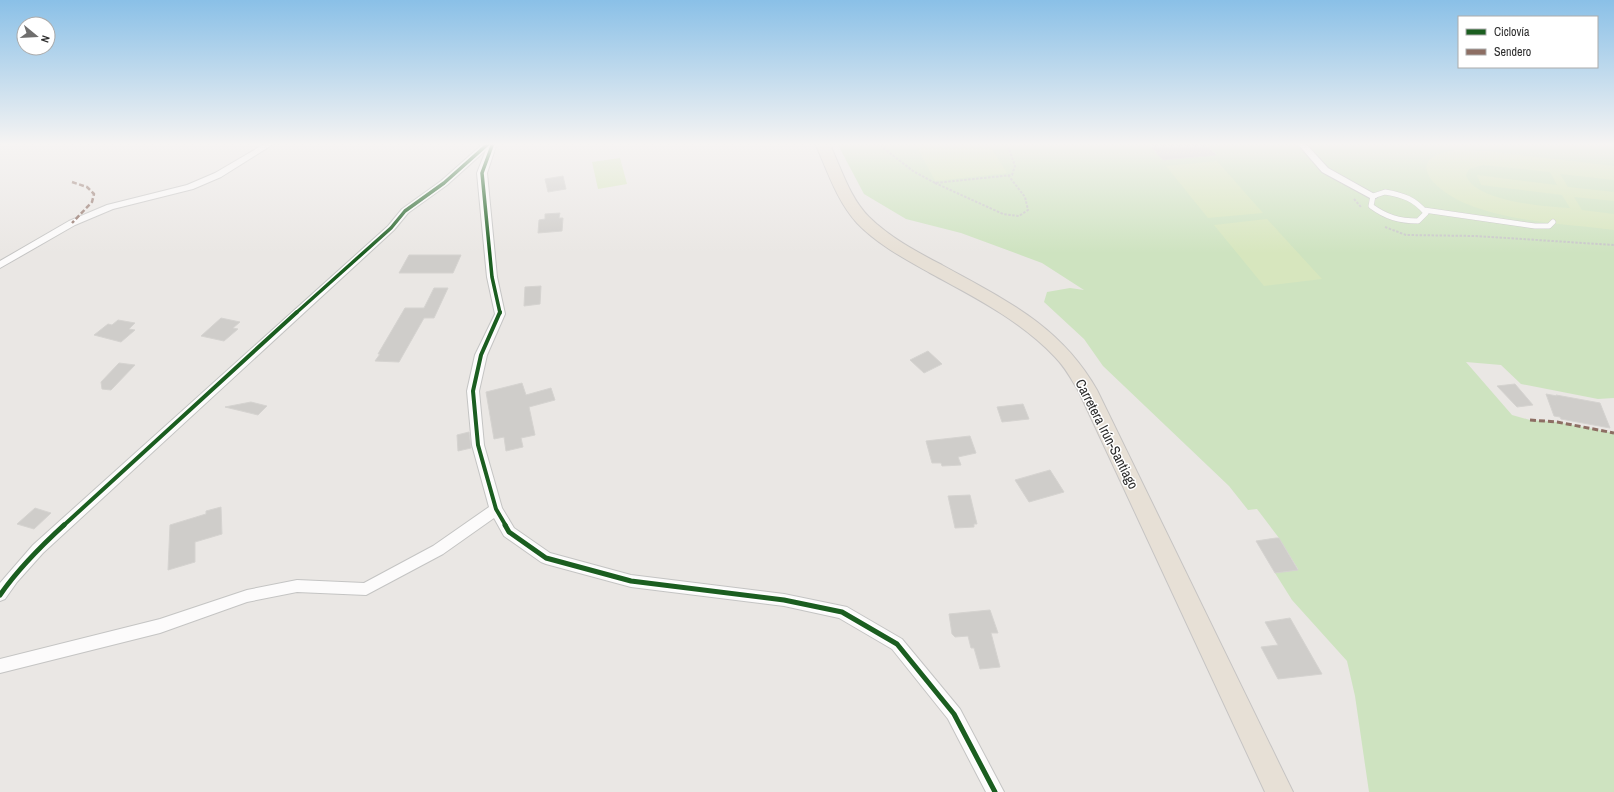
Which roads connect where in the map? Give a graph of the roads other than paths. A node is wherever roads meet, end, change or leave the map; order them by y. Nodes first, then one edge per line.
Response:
1 (206, 180) edge
2 (447, 180) edge
3 (483, 180) edge
4 (838, 180) edge
5 (1342, 180) edge
6 (1372, 196) junction
7 (1424, 210) junction
8 (1553, 222) dead end
9 (0, 265) edge
10 (496, 509) junction
11 (0, 595) edge
12 (0, 666) edge
13 (995, 792) edge
14 (1279, 792) edge

1 - 9 street
2 - 11 street
3 - 10 street
4 - 14 highway, Carretera Irún-Santiago
5 - 6 street
6 - 7 lane
6 - 7 lane
7 - 8 lane
10 - 12 street
10 - 13 street

